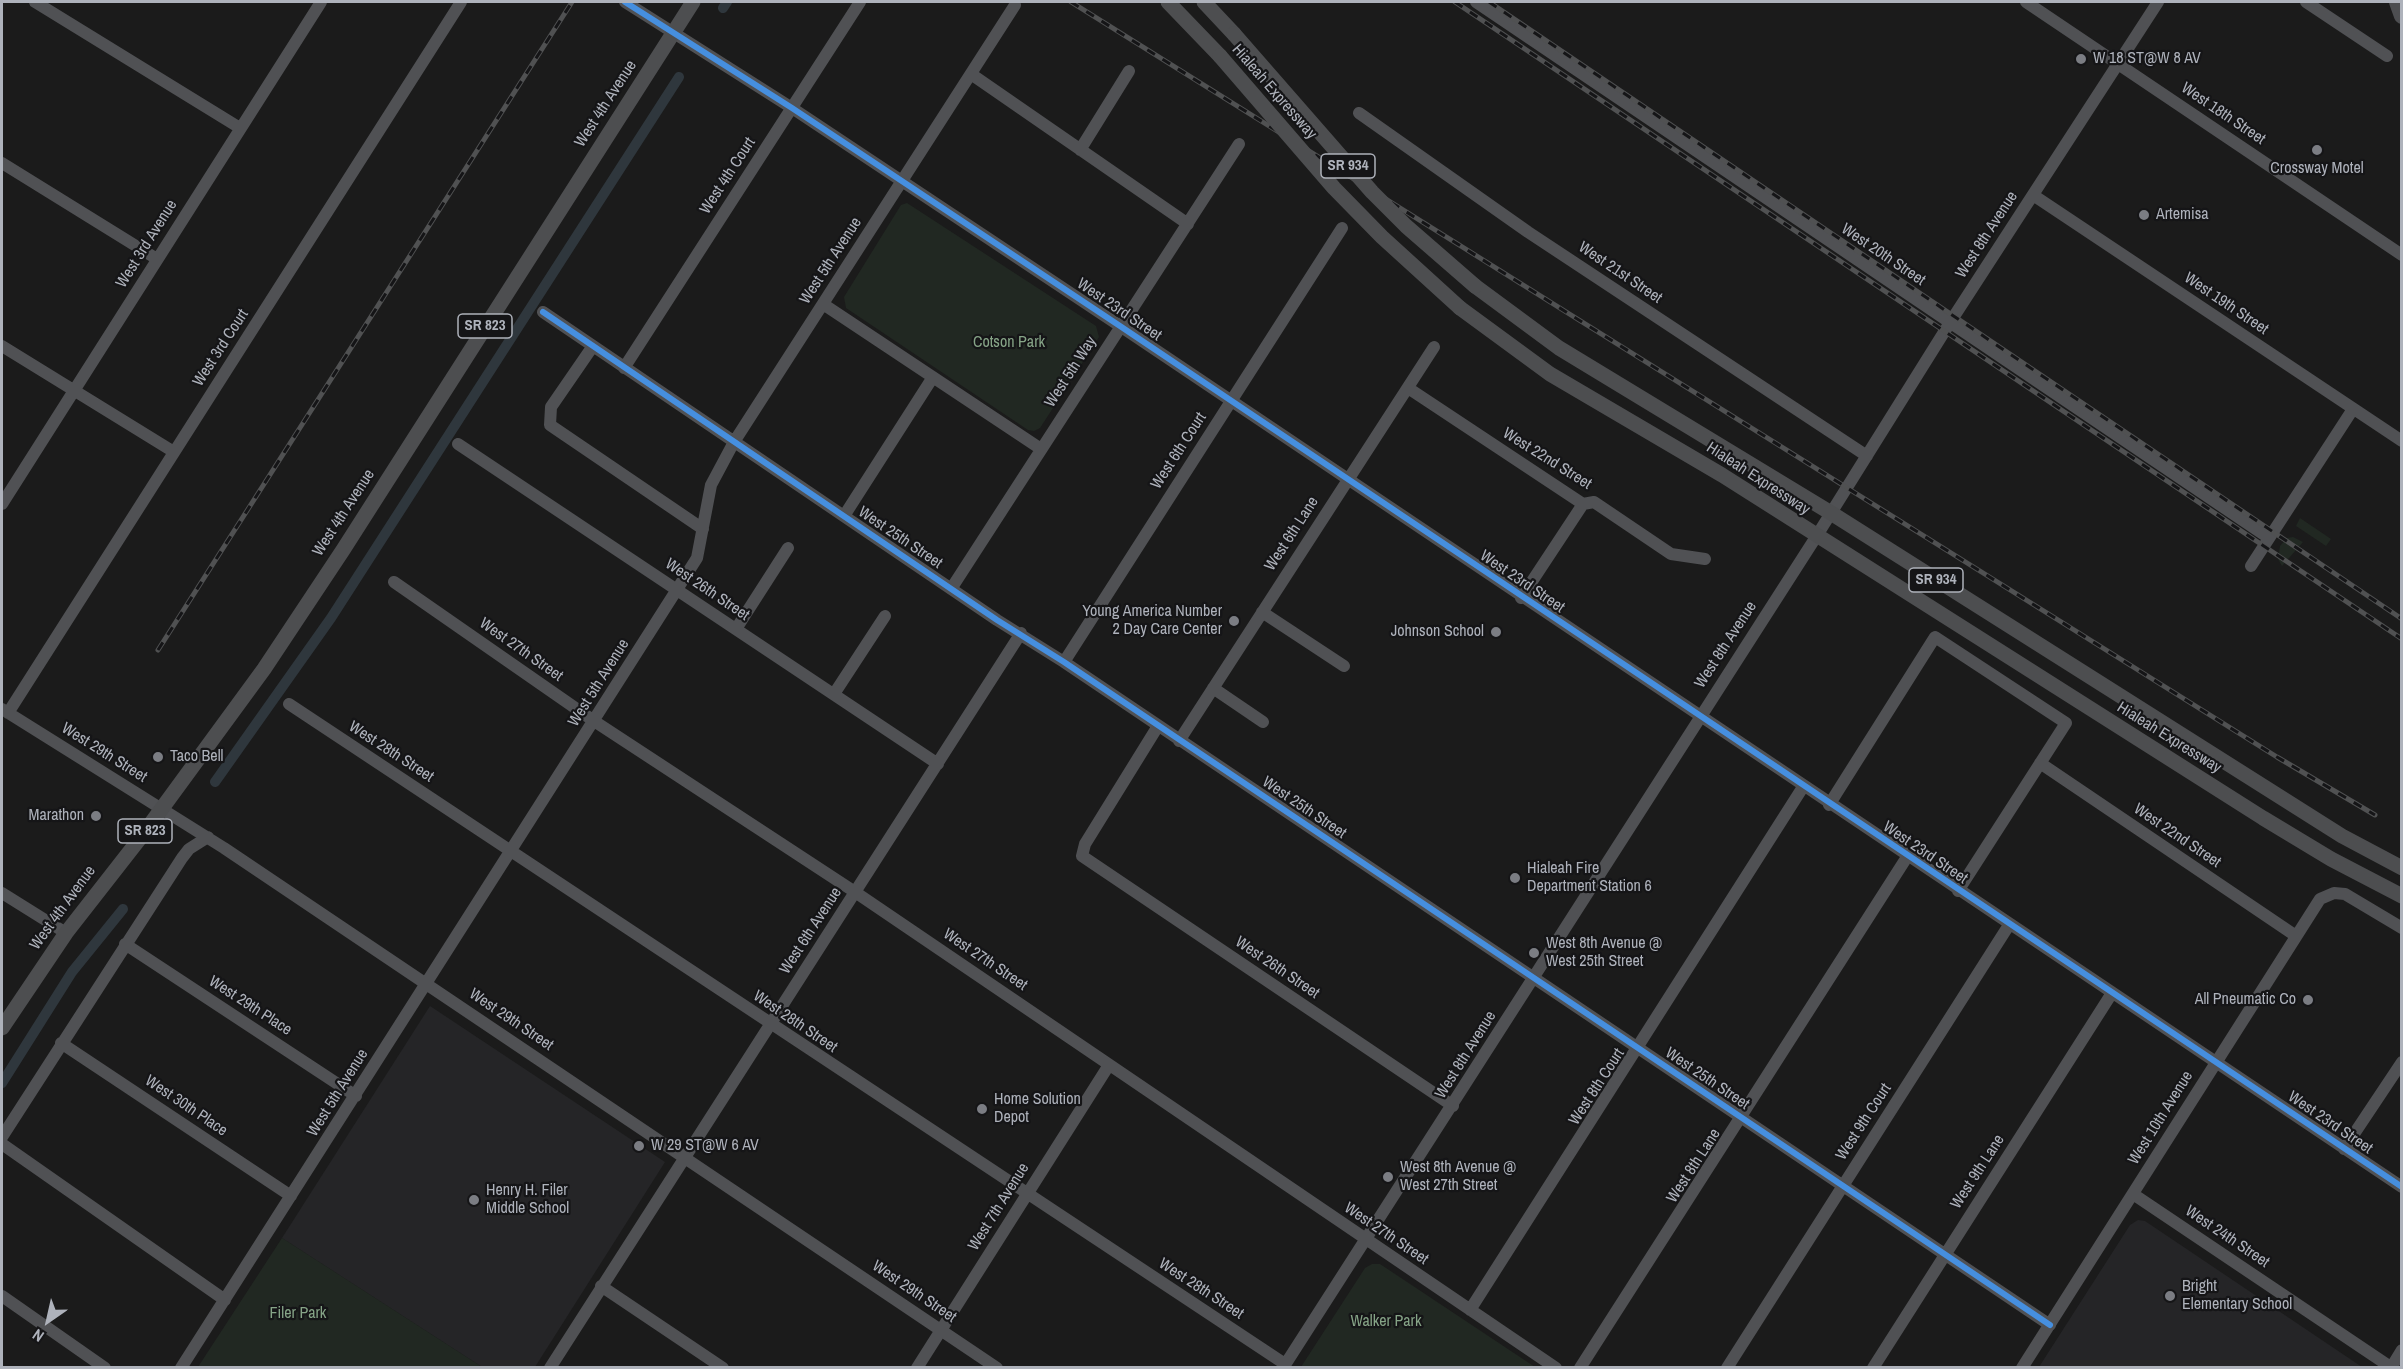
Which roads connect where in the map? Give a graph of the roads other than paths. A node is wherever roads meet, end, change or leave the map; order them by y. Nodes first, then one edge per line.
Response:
1 (35, 2) edge
2 (321, 2) edge
3 (461, 2) edge
4 (625, 2) edge
5 (693, 2) edge
6 (860, 2) edge
7 (1168, 2) edge
8 (1204, 2) edge
9 (1476, 2) edge
10 (2026, 2) edge
11 (2158, 2) edge
12 (2306, 2) edge
13 (2397, 2) edge
14 (1015, 4) dead end
15 (2402, 16) edge
16 (674, 31) junction
17 (2387, 56) dead end
18 (2118, 64) junction
19 (1129, 71) dead end
20 (970, 74) junction
21 (792, 108) junction
22 (1359, 114) dead end
23 (240, 128) junction
24 (1239, 144) dead end
25 (1080, 150) junction
26 (2, 163) edge
27 (902, 182) junction
28 (2033, 195) junction
29 (1188, 224) junction
30 (1342, 228) dead end
31 (2402, 255) edge
32 (157, 259) junction
33 (823, 304) junction
34 (543, 312) dead end
35 (1951, 321) junction
36 (1120, 326) junction
37 (2, 346) edge
38 (593, 346) junction
39 (1434, 347) dead end
40 (624, 368) junction
41 (933, 377) junction
42 (1408, 387) junction
43 (74, 390) junction
44 (1231, 401) junction
45 (2354, 410) junction
46 (2402, 441) edge
47 (734, 442) junction
48 (458, 444) dead end
49 (1041, 449) junction
50 (174, 452) junction
51 (1867, 456) junction
52 (1347, 479) junction
53 (2, 504) edge
54 (1583, 504) junction
55 (1831, 513) junction
56 (844, 516) junction
57 (703, 529) junction
58 (1816, 537) junction
59 (2269, 538) junction
60 (788, 548) dead end
61 (1705, 559) dead end
62 (2251, 566) dead end
63 (394, 582) dead end
64 (951, 589) junction
65 (677, 590) junction
66 (1521, 598) junction
67 (1262, 612) junction
68 (885, 616) dead end
69 (736, 629) junction
70 (1021, 633) junction
71 (1064, 662) junction
72 (1344, 666) dead end
73 (1213, 688) junction
74 (834, 694) junction
75 (289, 704) dead end
76 (5, 711) edge
77 (1700, 717) junction
78 (594, 721) junction
79 (1263, 722) dead end
80 (1158, 726) junction
81 (1179, 741) junction
82 (2040, 763) junction
83 (938, 764) junction
84 (1803, 787) junction
85 (1829, 805) junction
86 (162, 808) junction
87 (208, 837) junction
88 (512, 851) junction
89 (1907, 857) junction
90 (2402, 868) edge
91 (1958, 891) junction
92 (855, 892) junction
93 (2, 893) edge
94 (2402, 896) edge
95 (2009, 926) junction
96 (2402, 928) edge
97 (66, 933) junction
98 (2296, 936) junction
99 (125, 944) junction
100 (1534, 978) junction
101 (426, 983) junction
102 (2112, 993) junction
103 (769, 1024) junction
104 (2, 1028) edge
105 (61, 1043) junction
106 (1637, 1048) junction
107 (2217, 1062) junction
108 (2402, 1062) edge
109 (1109, 1065) junction
110 (356, 1096) junction
111 (1453, 1106) junction
112 (1741, 1117) junction
113 (2, 1137) edge
114 (2, 1144) edge
115 (2344, 1149) junction
116 (684, 1156) junction
117 (1843, 1186) junction
118 (2402, 1187) edge
119 (1027, 1194) junction
120 (2133, 1194) junction
121 (291, 1196) junction
122 (1366, 1240) junction
123 (1944, 1256) junction
124 (602, 1286) junction
125 (2, 1296) edge
126 (225, 1300) junction
127 (1470, 1310) junction
128 (2050, 1325) junction
129 (941, 1330) junction
130 (2402, 1350) edge
131 (1284, 1366) edge
132 (2391, 1367) edge
133 (105, 1368) edge
134 (181, 1368) edge
135 (550, 1368) edge
136 (723, 1368) edge
137 (917, 1368) edge
138 (997, 1368) edge
139 (1556, 1368) edge
140 (1580, 1368) edge
141 (1727, 1368) edge
142 (1873, 1368) edge
143 (2022, 1368) edge

1 - 23 street
2 - 23 street, West 3rd Avenue
3 - 50 street, West 3rd Court
4 - 16 street, West 23rd Street
5 - 16 main road, West 4th Avenue / SR 823
6 - 21 street, West 4th Court
7 - 58 main road, Hialeah Expressway / SR 934, bridge
8 - 55 main road, Hialeah Expressway / SR 934, bridge
9 - 35 street, West 20th Street
10 - 18 street, West 18th Street
11 - 18 street, West 8th Avenue
12 - 17 street
13 - 15 highway
14 - 20 street, West 5th Avenue
16 - 21 street, West 23rd Street
16 - 86 main road, West 4th Avenue / SR 823
18 - 28 street, West 8th Avenue
18 - 31 street, West 18th Street
19 - 25 street
20 - 25 street
20 - 27 street, West 5th Avenue
21 - 27 street, West 23rd Street
21 - 40 street, West 4th Court
22 - 51 street, West 21st Street
23 - 32 street, West 3rd Avenue
24 - 29 street, West 5th Way
25 - 29 street
26 - 32 street
27 - 33 street, West 5th Avenue
27 - 36 street, West 23rd Street
28 - 35 street, West 8th Avenue
28 - 45 street, West 19th Street
29 - 36 street, West 5th Way
30 - 44 street, West 6th Court
32 - 43 street, West 3rd Avenue
33 - 41 street
33 - 47 street, West 5th Avenue
34 - 38 street, West 25th Street
35 - 51 street, West 8th Avenue
35 - 59 street, West 20th Street
36 - 44 street, West 23rd Street
36 - 49 street, West 5th Way
37 - 43 street
38 - 40 street, West 25th Street
38 - 57 street
39 - 42 street, West 6th Lane
40 - 47 street, West 25th Street
41 - 49 street
41 - 56 street
42 - 52 street, West 6th Lane
42 - 54 street, West 22nd Street
43 - 50 street
43 - 53 street, West 3rd Avenue
44 - 52 street, West 23rd Street
44 - 71 street, West 6th Court
45 - 46 street, West 19th Street
45 - 59 street
47 - 56 street, West 25th Street
47 - 57 street, West 5th Avenue
48 - 65 street, West 26th Street
49 - 64 street, West 5th Way
50 - 76 street, West 3rd Court
51 - 55 street, West 8th Avenue
52 - 66 street, West 23rd Street
52 - 67 street, West 6th Lane
54 - 61 street, West 22nd Street
54 - 66 street
55 - 58 street, West 8th Avenue
55 - 90 main road, Hialeah Expressway / SR 934
56 - 64 street, West 25th Street
57 - 65 street, West 5th Avenue
58 - 77 street, West 8th Avenue
58 - 94 main road, Hialeah Expressway / SR 934
59 - 62 street
60 - 69 street
63 - 78 street, West 27th Street
64 - 70 street, West 25th Street
65 - 69 street, West 26th Street
65 - 78 street, West 5th Avenue
66 - 77 street, West 23rd Street
67 - 72 street
67 - 73 street, West 6th Lane
68 - 74 street
69 - 74 street, West 26th Street
70 - 71 street, West 25th Street
70 - 83 street, West 6th Avenue
71 - 80 street, West 25th Street
73 - 79 street
73 - 81 street, West 6th Lane
74 - 83 street, West 26th Street
75 - 88 street, West 28th Street
76 - 86 street, West 29th Street
77 - 84 street, West 23rd Street
77 - 100 street, West 8th Avenue
78 - 88 street, West 5th Avenue
78 - 92 street, West 27th Street
80 - 81 street, West 25th Street
80 - 111 street, West 26th Street
81 - 100 street, West 25th Street
82 - 85 street
82 - 91 street
82 - 98 street, West 22nd Street
83 - 92 street, West 6th Avenue
84 - 85 street, West 23rd Street
84 - 106 street, West 8th Court
85 - 89 street, West 23rd Street
86 - 87 street, West 29th Street
86 - 97 main road, West 4th Avenue / SR 823
87 - 99 street
87 - 101 street, West 29th Street
88 - 101 street, West 5th Avenue
88 - 103 street, West 28th Street
89 - 91 street, West 23rd Street
89 - 112 street, West 8th Lane
91 - 95 street, West 23rd Street
92 - 103 street, West 6th Avenue
92 - 109 street, West 27th Street
93 - 97 street
95 - 102 street, West 23rd Street
95 - 117 street, West 9th Court
96 - 98 street, West 10th Avenue
97 - 104 main road, West 4th Avenue / SR 823
98 - 107 street, West 10th Avenue
99 - 105 street
99 - 110 street, West 29th Place
100 - 106 street, West 25th Street
100 - 111 street, West 8th Avenue
101 - 110 street, West 5th Avenue
101 - 116 street, West 29th Street
102 - 107 street, West 23rd Street
102 - 123 street, West 9th Lane
103 - 116 street, West 6th Avenue
103 - 119 street, West 28th Street
105 - 113 street
105 - 121 street, West 30th Place
106 - 112 street, West 25th Street
106 - 127 street, West 8th Court
107 - 115 street, West 23rd Street
107 - 120 street, West 10th Avenue
108 - 115 street
109 - 119 street, West 7th Avenue
109 - 122 street, West 27th Street
110 - 121 street, West 5th Avenue
111 - 122 street, West 8th Avenue
112 - 117 street, West 25th Street
112 - 140 street, West 8th Lane
114 - 126 street
115 - 118 street, West 23rd Street
116 - 124 street, West 6th Avenue
116 - 129 street, West 29th Street
117 - 123 street, West 25th Street
117 - 141 street, West 9th Court
119 - 129 street, West 7th Avenue
119 - 131 street, West 28th Street
120 - 128 street, West 10th Avenue
120 - 132 street, West 24th Street
121 - 126 street, West 5th Avenue
122 - 127 street, West 27th Street
122 - 131 street, West 8th Avenue
123 - 128 street, West 25th Street
123 - 142 street, West 9th Lane
124 - 135 street, West 6th Avenue
124 - 136 street
125 - 133 street
126 - 134 street, West 5th Avenue
127 - 139 street, West 27th Street
128 - 143 street, West 10th Avenue
129 - 137 street, West 7th Avenue
129 - 138 street, West 29th Street
130 - 132 street

